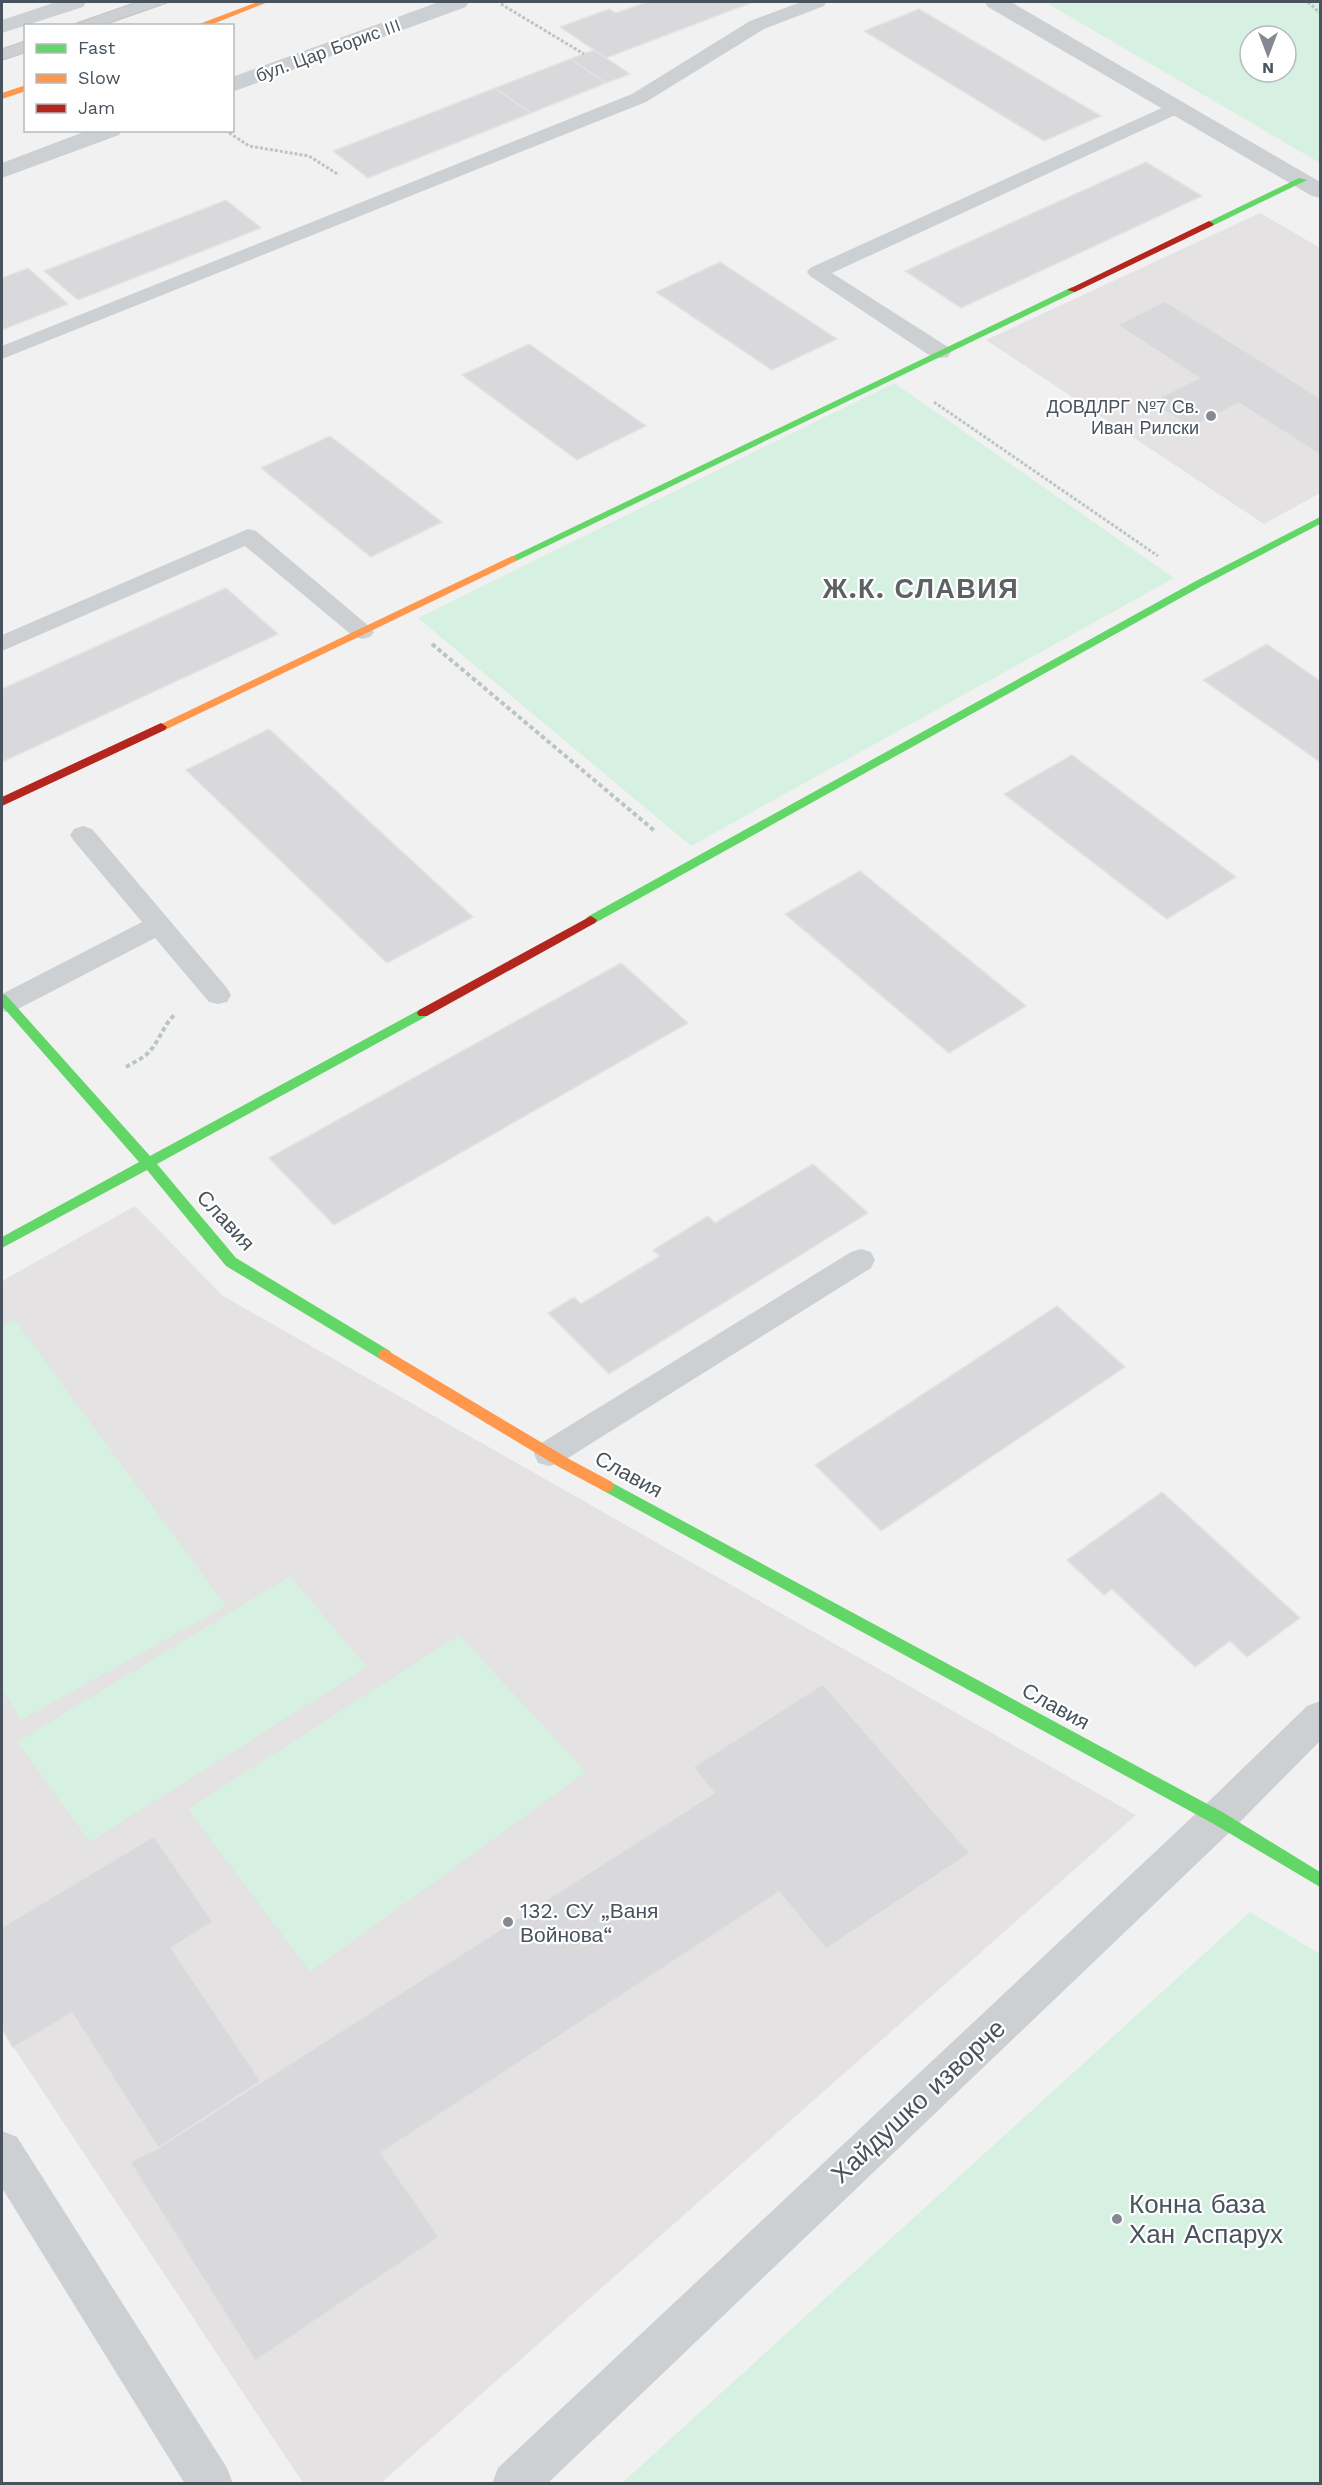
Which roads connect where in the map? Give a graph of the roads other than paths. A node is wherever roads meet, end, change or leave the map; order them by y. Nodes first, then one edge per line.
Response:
1 (75, 2) edge
2 (153, 2) edge
3 (264, 2) edge
4 (458, 2) edge
5 (817, 2) edge
6 (996, 2) edge
7 (90, 24) edge
8 (204, 24) edge
9 (2, 27) edge
10 (24, 47) edge
11 (2, 55) edge
12 (234, 84) edge
13 (24, 89) edge
14 (2, 96) edge
15 (1177, 107) junction
16 (106, 132) edge
17 (2, 171) edge
18 (1311, 186) edge
19 (940, 352) junction
20 (2, 353) edge
21 (1320, 520) edge
22 (362, 632) junction
23 (2, 644) edge
24 (2, 802) edge
25 (83, 834) dead end
26 (159, 925) junction
27 (211, 987) road end
28 (4, 1001) edge
29 (149, 1164) junction
30 (2, 1243) edge
31 (861, 1260) dead end
32 (549, 1454) junction
33 (1320, 1717) edge
34 (1218, 1818) junction
35 (1320, 1880) edge
36 (2, 2151) edge
37 (212, 2484) edge
38 (514, 2484) edge

1 - 9 street
2 - 7 lane
3 - 8 street
4 - 12 street, бул. Цар Борис III
5 - 20 lane
6 - 15 street
10 - 11 lane
13 - 14 street
15 - 18 street
15 - 19 lane
16 - 17 street
18 - 19 street
19 - 22 street
21 - 29 street
22 - 23 lane
22 - 24 street
25 - 26 lane
26 - 27 lane
26 - 28 lane
28 - 29 street, Славия
29 - 30 street
29 - 32 street, Славия
31 - 32 lane
32 - 34 street, Славия
33 - 34 street, Хайдушко изворче
34 - 35 street, Славия
34 - 38 street, Хайдушко изворче
36 - 37 street

